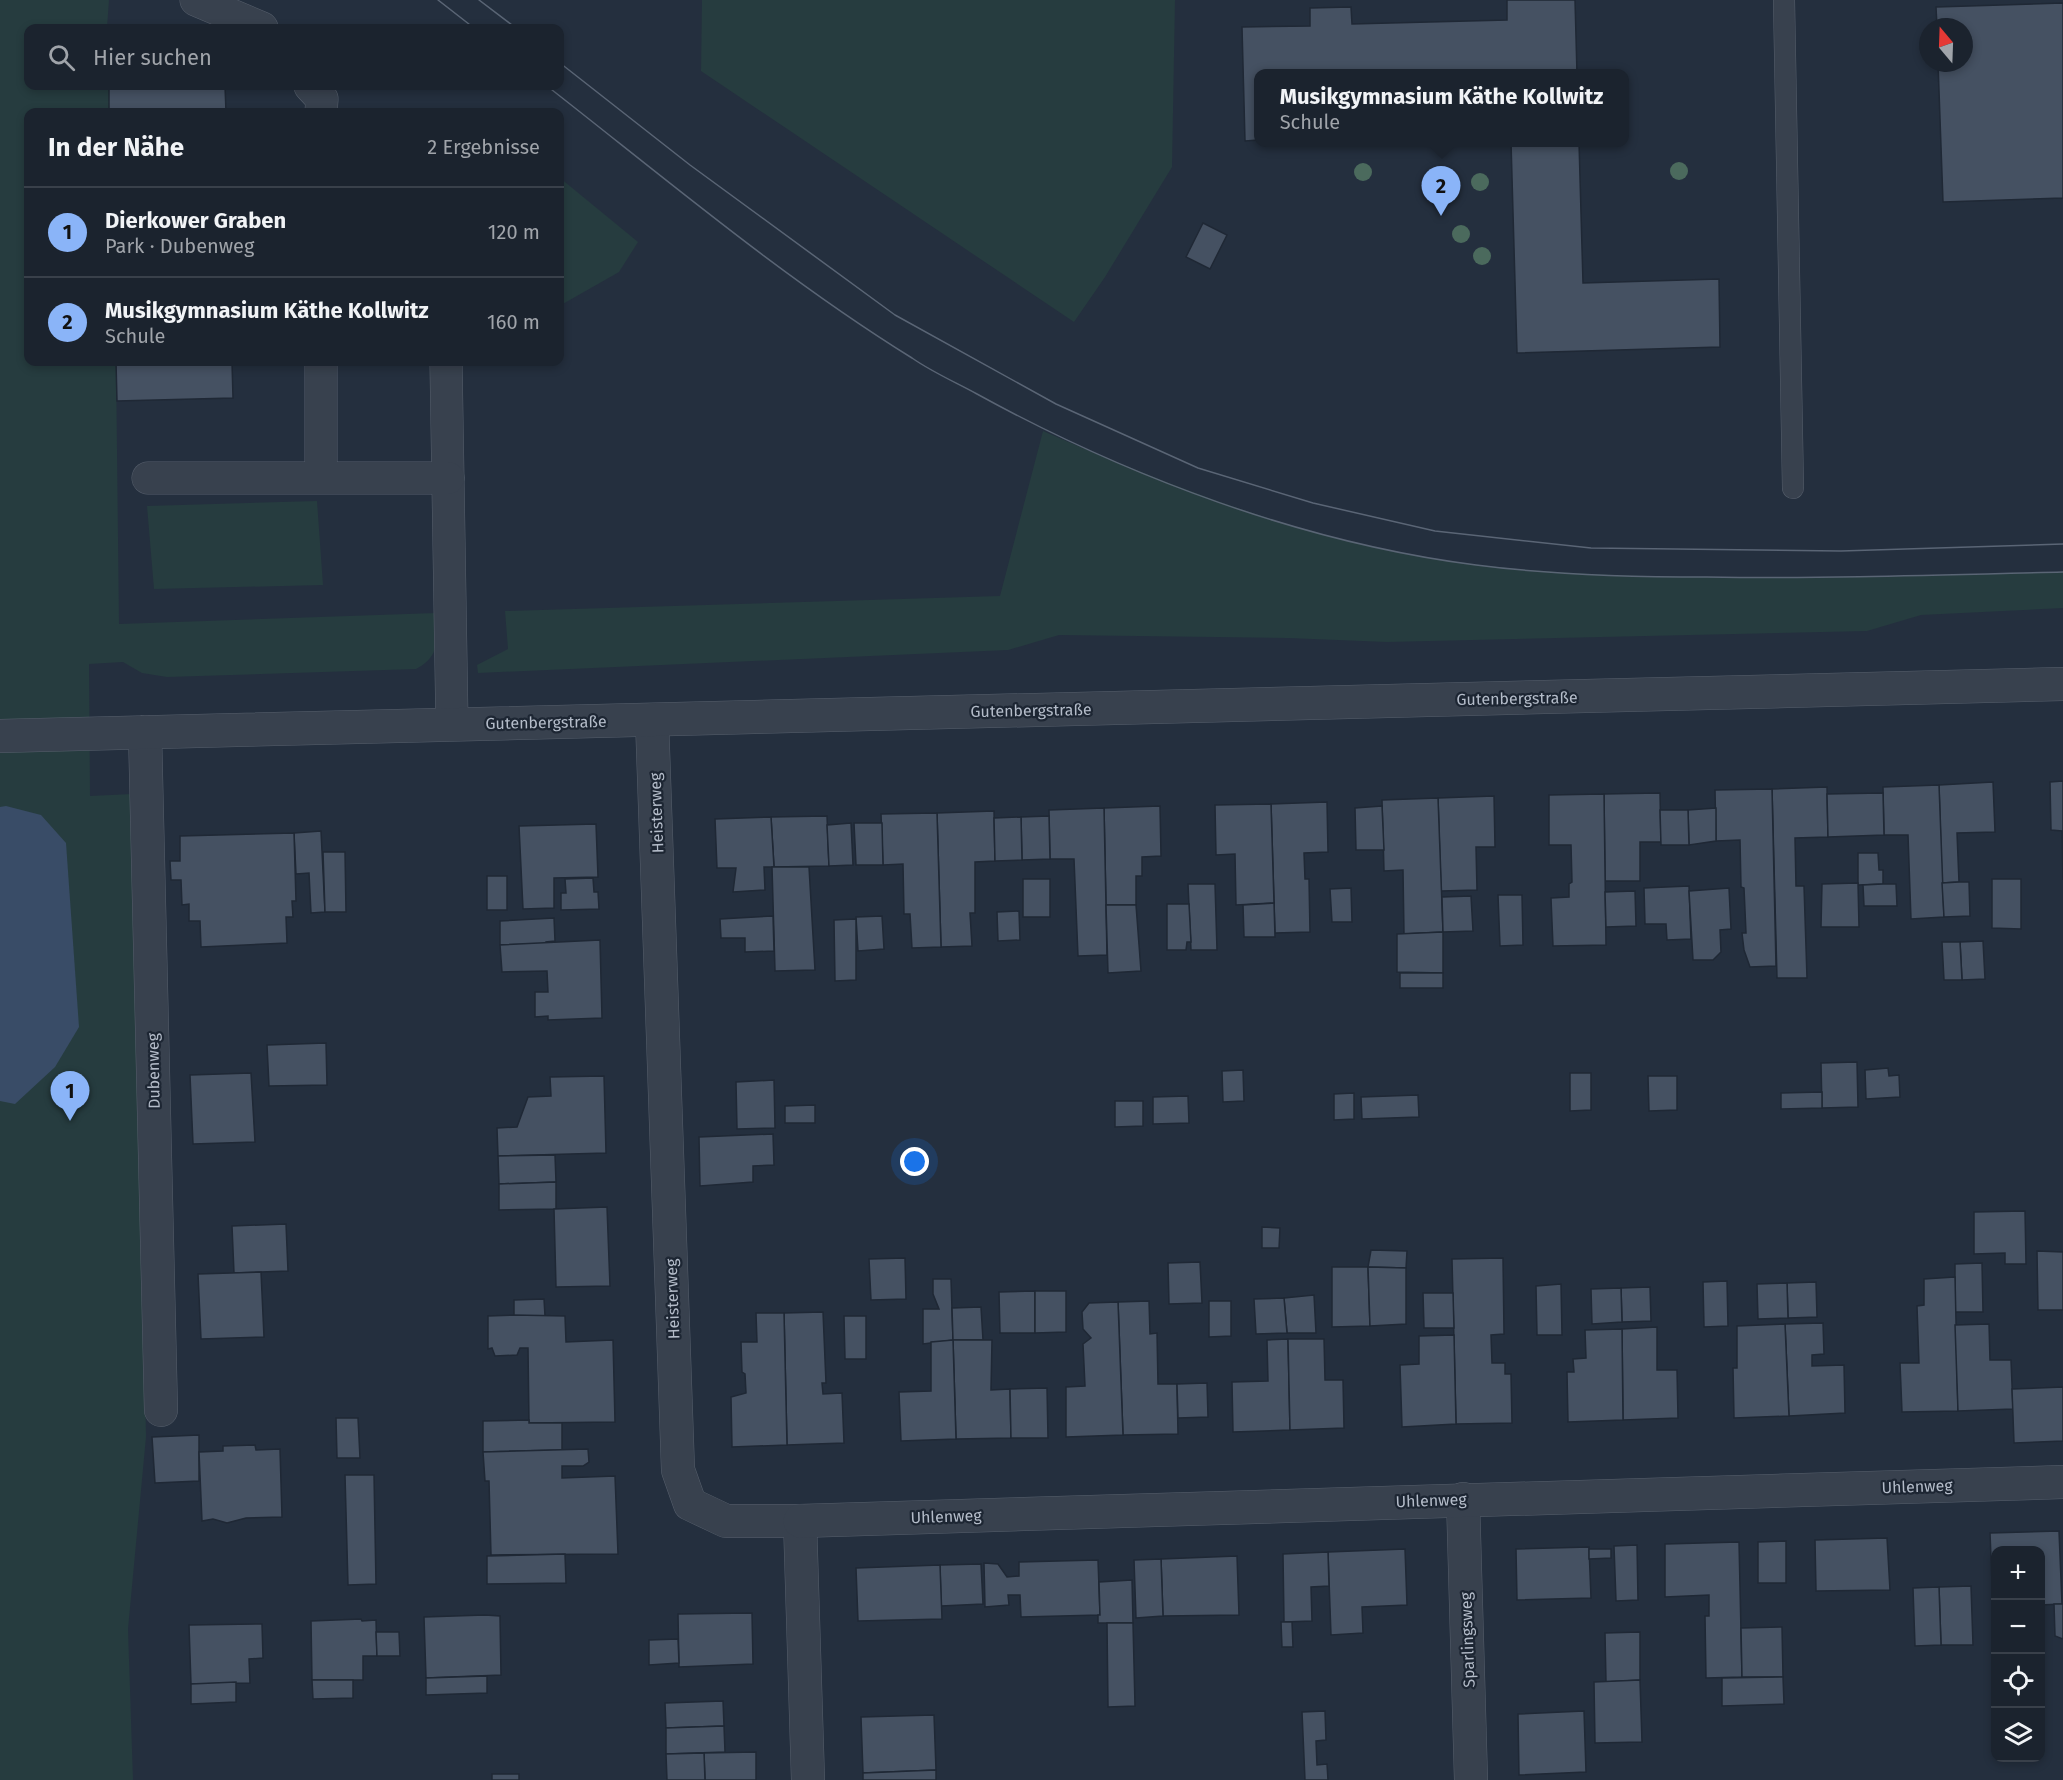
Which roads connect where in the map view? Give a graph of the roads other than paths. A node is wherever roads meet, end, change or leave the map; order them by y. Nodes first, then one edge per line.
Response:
1 (196, 0) edge
2 (1784, 0) edge
3 (253, 24) edge
4 (313, 90) edge
5 (321, 108) edge
6 (321, 366) edge
7 (446, 366) edge
8 (321, 477) junction
9 (148, 478) dead end
10 (448, 478) junction
11 (1793, 488) dead end
12 (2063, 684) edge
13 (652, 720) junction
14 (452, 724) junction
15 (145, 732) junction
16 (0, 736) edge
17 (162, 1410) dead end
18 (2063, 1482) edge
19 (1462, 1499) junction
20 (800, 1521) junction
21 (808, 1780) edge
22 (1471, 1780) edge

1 - 3 street
2 - 11 lane
4 - 5 street
6 - 8 street
7 - 10 street
8 - 9 street
8 - 10 street
10 - 14 street
12 - 13 street, Gutenbergstraße
13 - 14 street, Gutenbergstraße
13 - 20 street, Heisterweg
14 - 15 street, Gutenbergstraße
15 - 16 street, Gutenbergstraße
15 - 17 street, Dubenweg
18 - 19 street, Uhlenweg
19 - 20 street, Uhlenweg
19 - 22 street, Sparlingsweg
20 - 21 street

